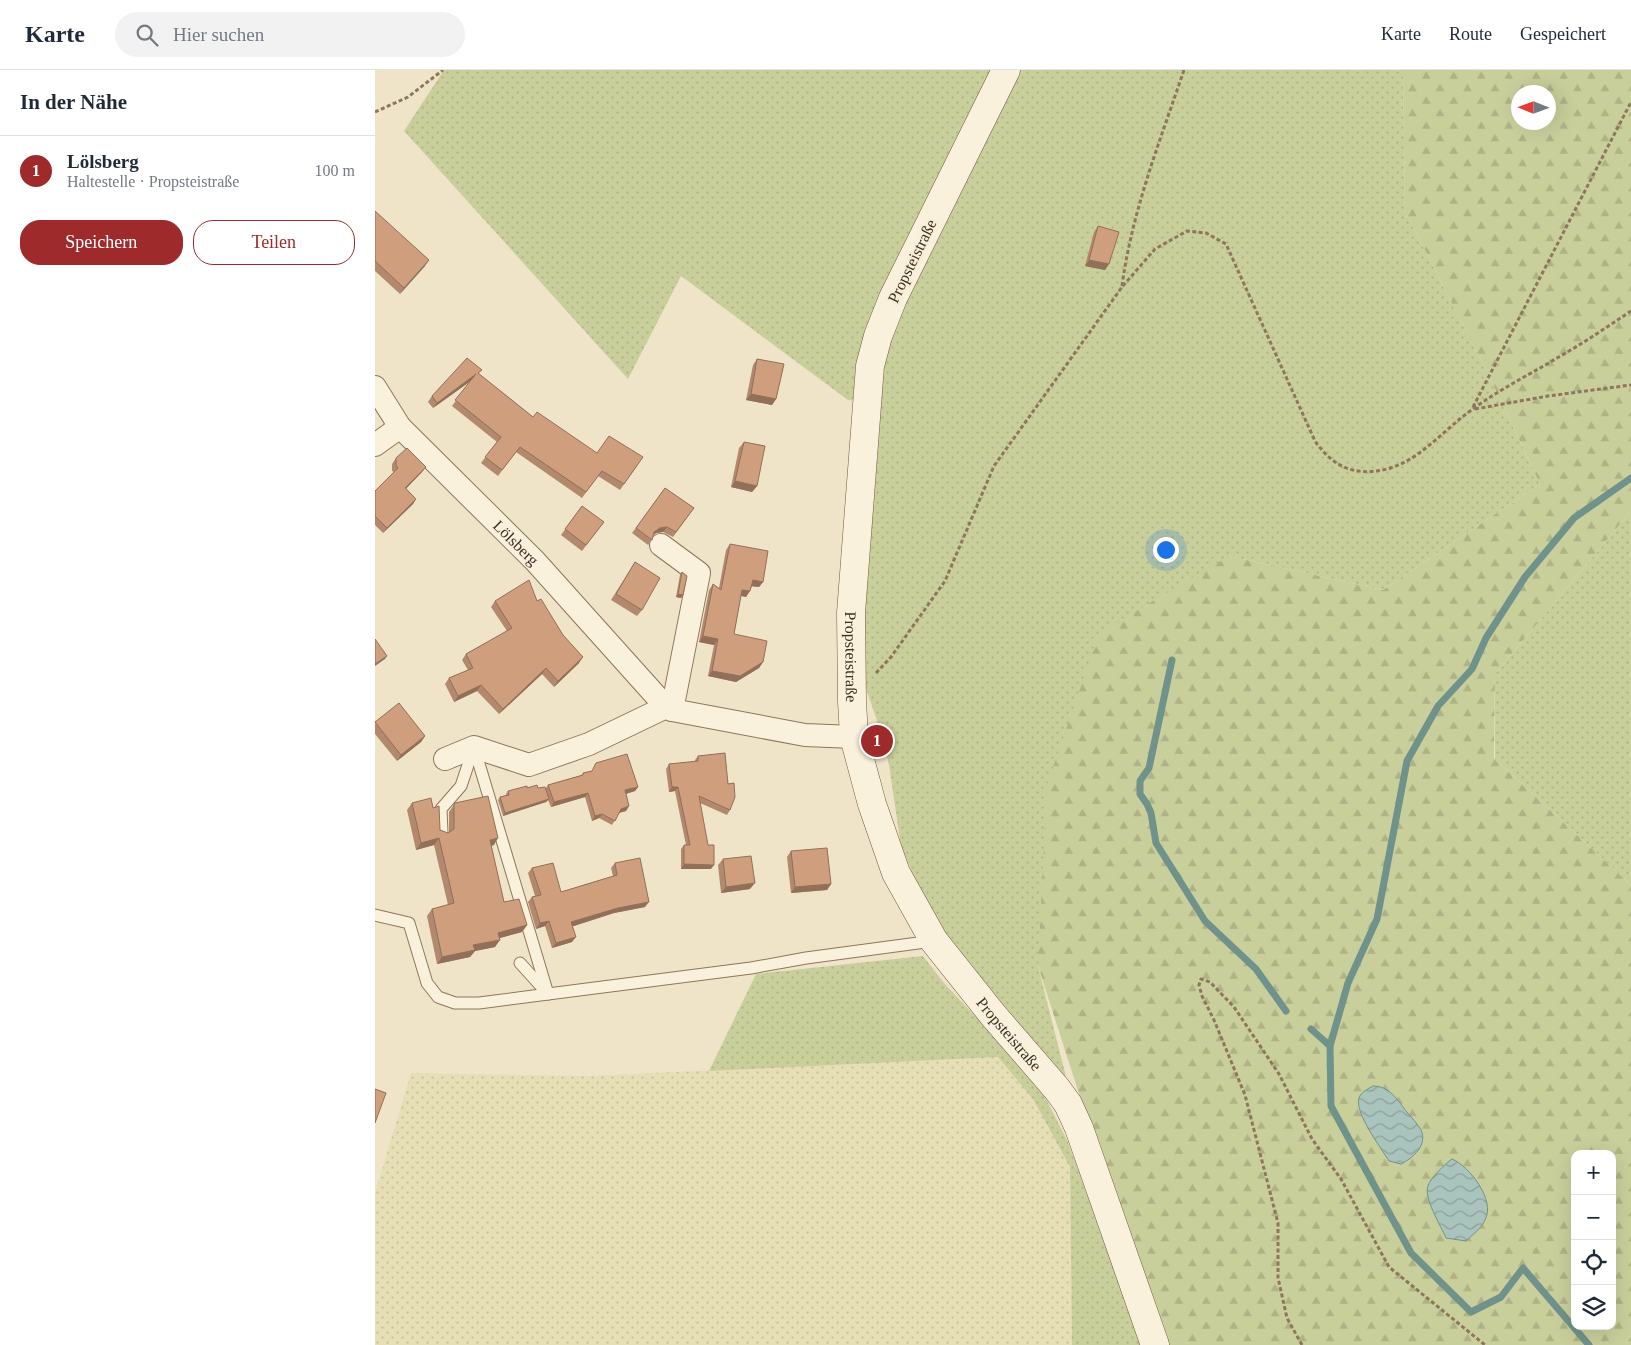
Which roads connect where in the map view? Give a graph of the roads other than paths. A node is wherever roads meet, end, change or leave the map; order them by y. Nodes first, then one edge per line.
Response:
1 (1005, 70) edge
2 (375, 387) edge
3 (400, 427) junction
4 (375, 445) edge
5 (661, 545) dead end
6 (669, 709) junction
7 (854, 736) junction
8 (474, 747) junction
9 (445, 759) dead end
10 (442, 833) edge
11 (375, 915) edge
12 (934, 940) junction
13 (520, 963) dead end
14 (548, 994) junction
15 (1155, 1345) edge

1 - 7 street, Propsteistraße
2 - 3 street, Lölsberg
3 - 4 street
3 - 6 street, Lölsberg
5 - 6 street
6 - 7 street
6 - 8 street
7 - 12 street, Propsteistraße
8 - 9 street
8 - 10 lane
8 - 14 lane
11 - 14 lane
12 - 14 lane
12 - 15 street, Propsteistraße
13 - 14 lane

